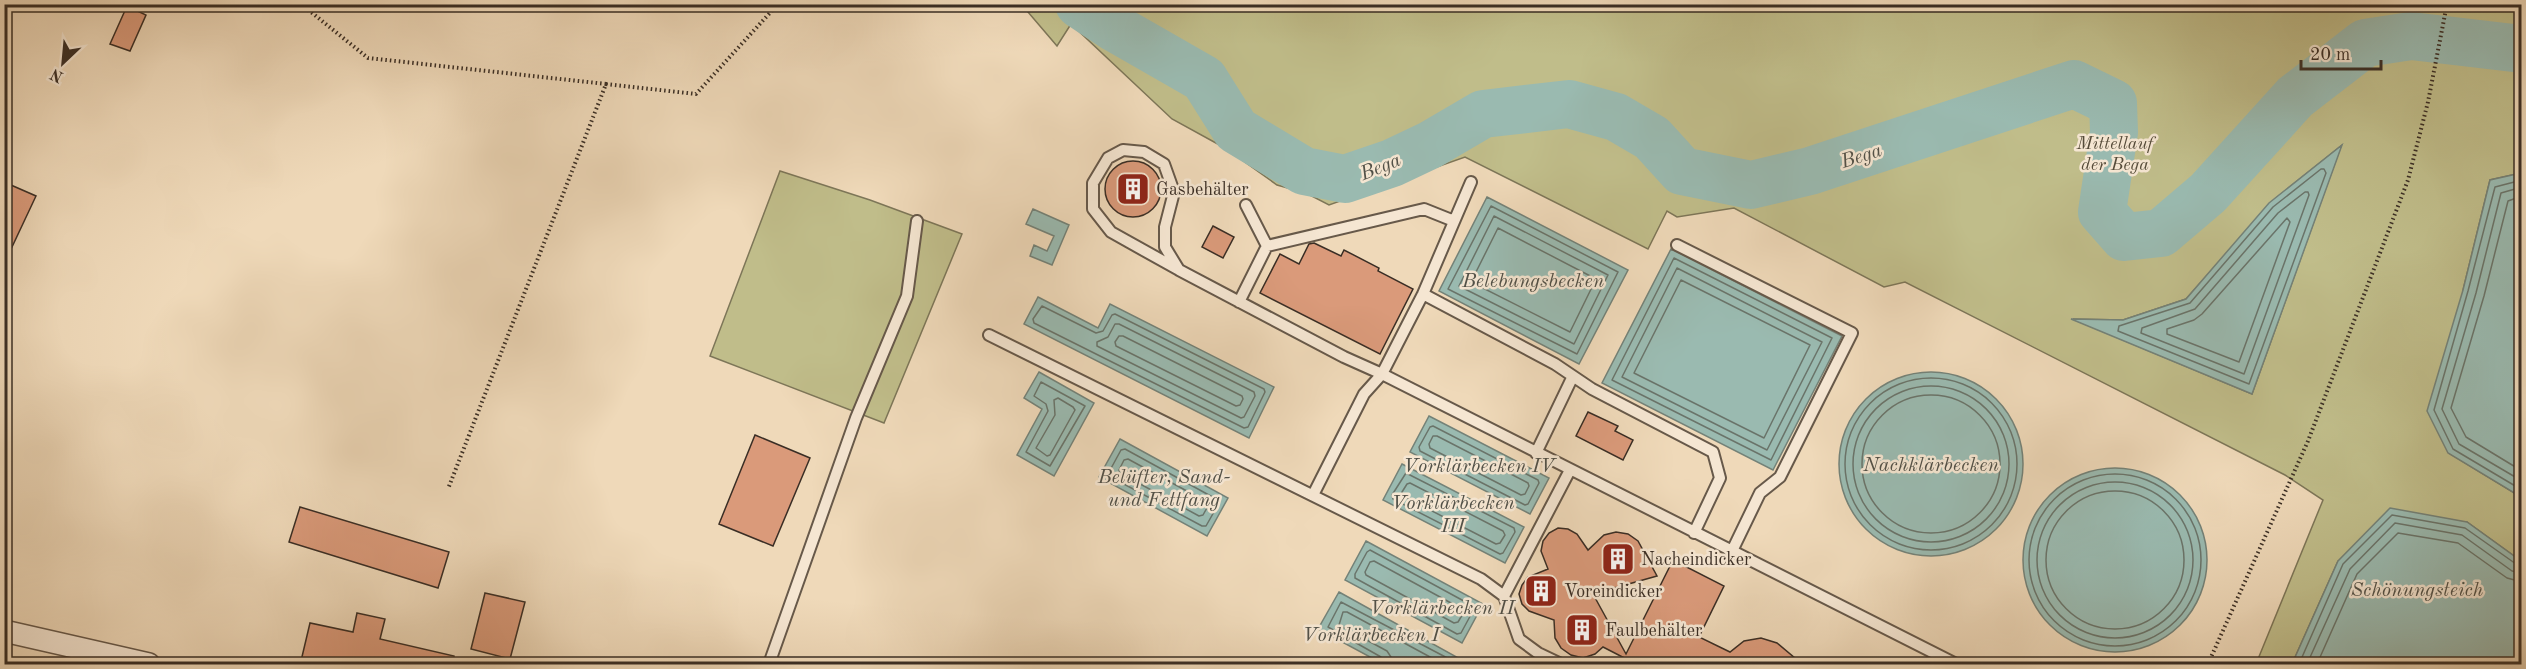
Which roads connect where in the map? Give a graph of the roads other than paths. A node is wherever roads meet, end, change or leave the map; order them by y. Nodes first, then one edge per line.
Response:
1 (1471, 182) dead end
2 (1246, 205) dead end
3 (917, 221) dead end
4 (1454, 221) junction
5 (1677, 245) dead end
6 (1267, 246) junction
7 (1179, 270) junction
8 (1423, 294) junction
9 (1239, 302) junction
10 (989, 335) dead end
11 (1382, 374) junction
12 (1573, 376) junction
13 (1536, 453) junction
14 (1570, 470) junction
15 (1313, 495) junction
16 (1694, 533) junction
17 (1732, 551) junction
18 (1504, 596) junction
19 (4, 631) edge
20 (149, 664) edge
21 (769, 664) edge
22 (1561, 664) edge
23 (1956, 664) edge

1 - 4 lane
2 - 6 lane
3 - 21 lane
4 - 6 lane
4 - 8 lane
5 - 17 lane
6 - 9 lane
7 - 7 lane
7 - 9 lane
8 - 11 lane
8 - 12 lane
9 - 11 lane
10 - 15 lane
11 - 13 lane
11 - 15 lane
12 - 13 lane
12 - 16 lane
13 - 14 lane
14 - 16 lane
14 - 18 lane
15 - 18 lane
16 - 17 lane
17 - 23 lane
18 - 22 lane
19 - 20 street

